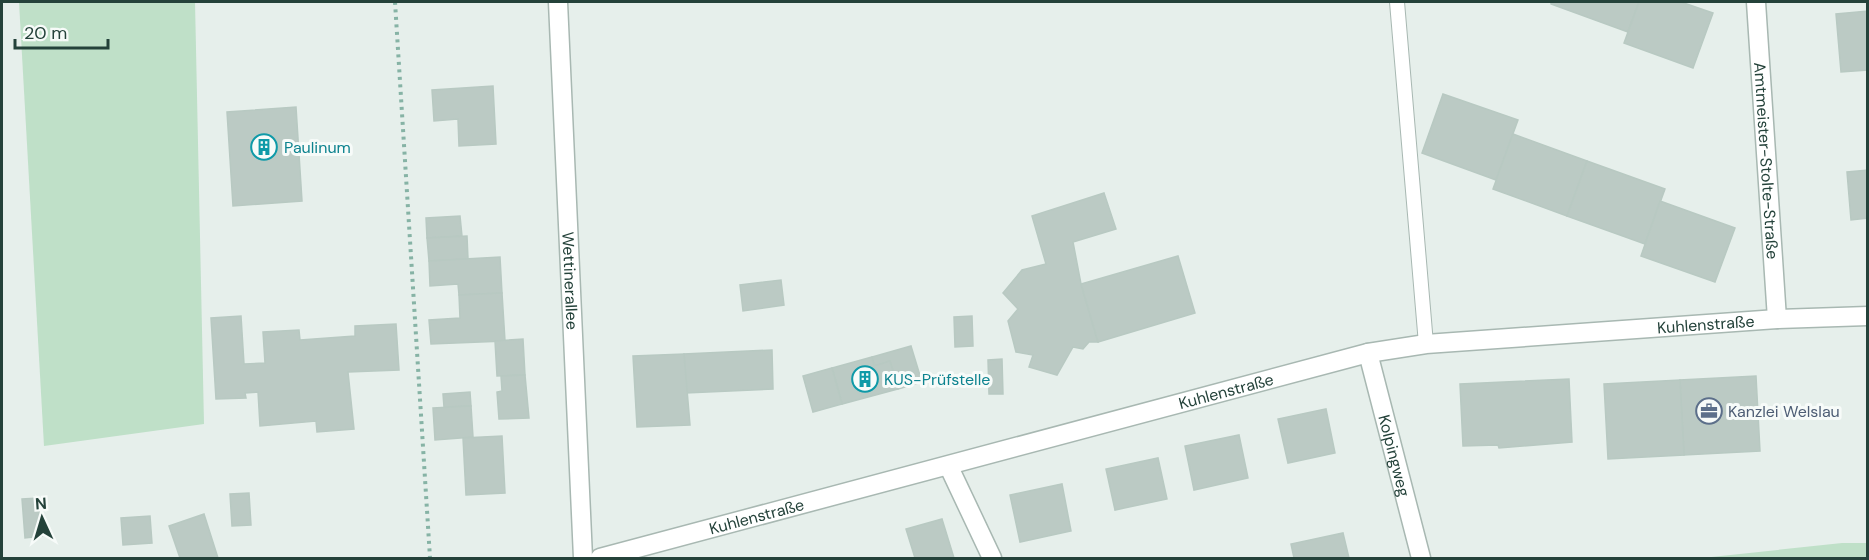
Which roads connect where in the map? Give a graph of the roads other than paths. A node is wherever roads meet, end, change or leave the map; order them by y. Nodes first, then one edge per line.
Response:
1 (558, 2) edge
2 (1397, 2) edge
3 (1756, 2) edge
4 (1868, 316) edge
5 (1777, 319) junction
6 (1426, 344) junction
7 (1368, 353) junction
8 (950, 467) junction
9 (583, 558) edge
10 (600, 558) edge
11 (992, 558) edge
12 (1421, 558) edge

1 - 9 street, Wettinerallee
2 - 6 lane
3 - 5 street, Amtmeister-Stolte-Straße
4 - 5 street, Kuhlenstraße
5 - 6 street, Kuhlenstraße
6 - 7 street, Kuhlenstraße
7 - 8 street, Kuhlenstraße
7 - 12 street, Kolpingweg
8 - 10 street, Kuhlenstraße
8 - 11 street

